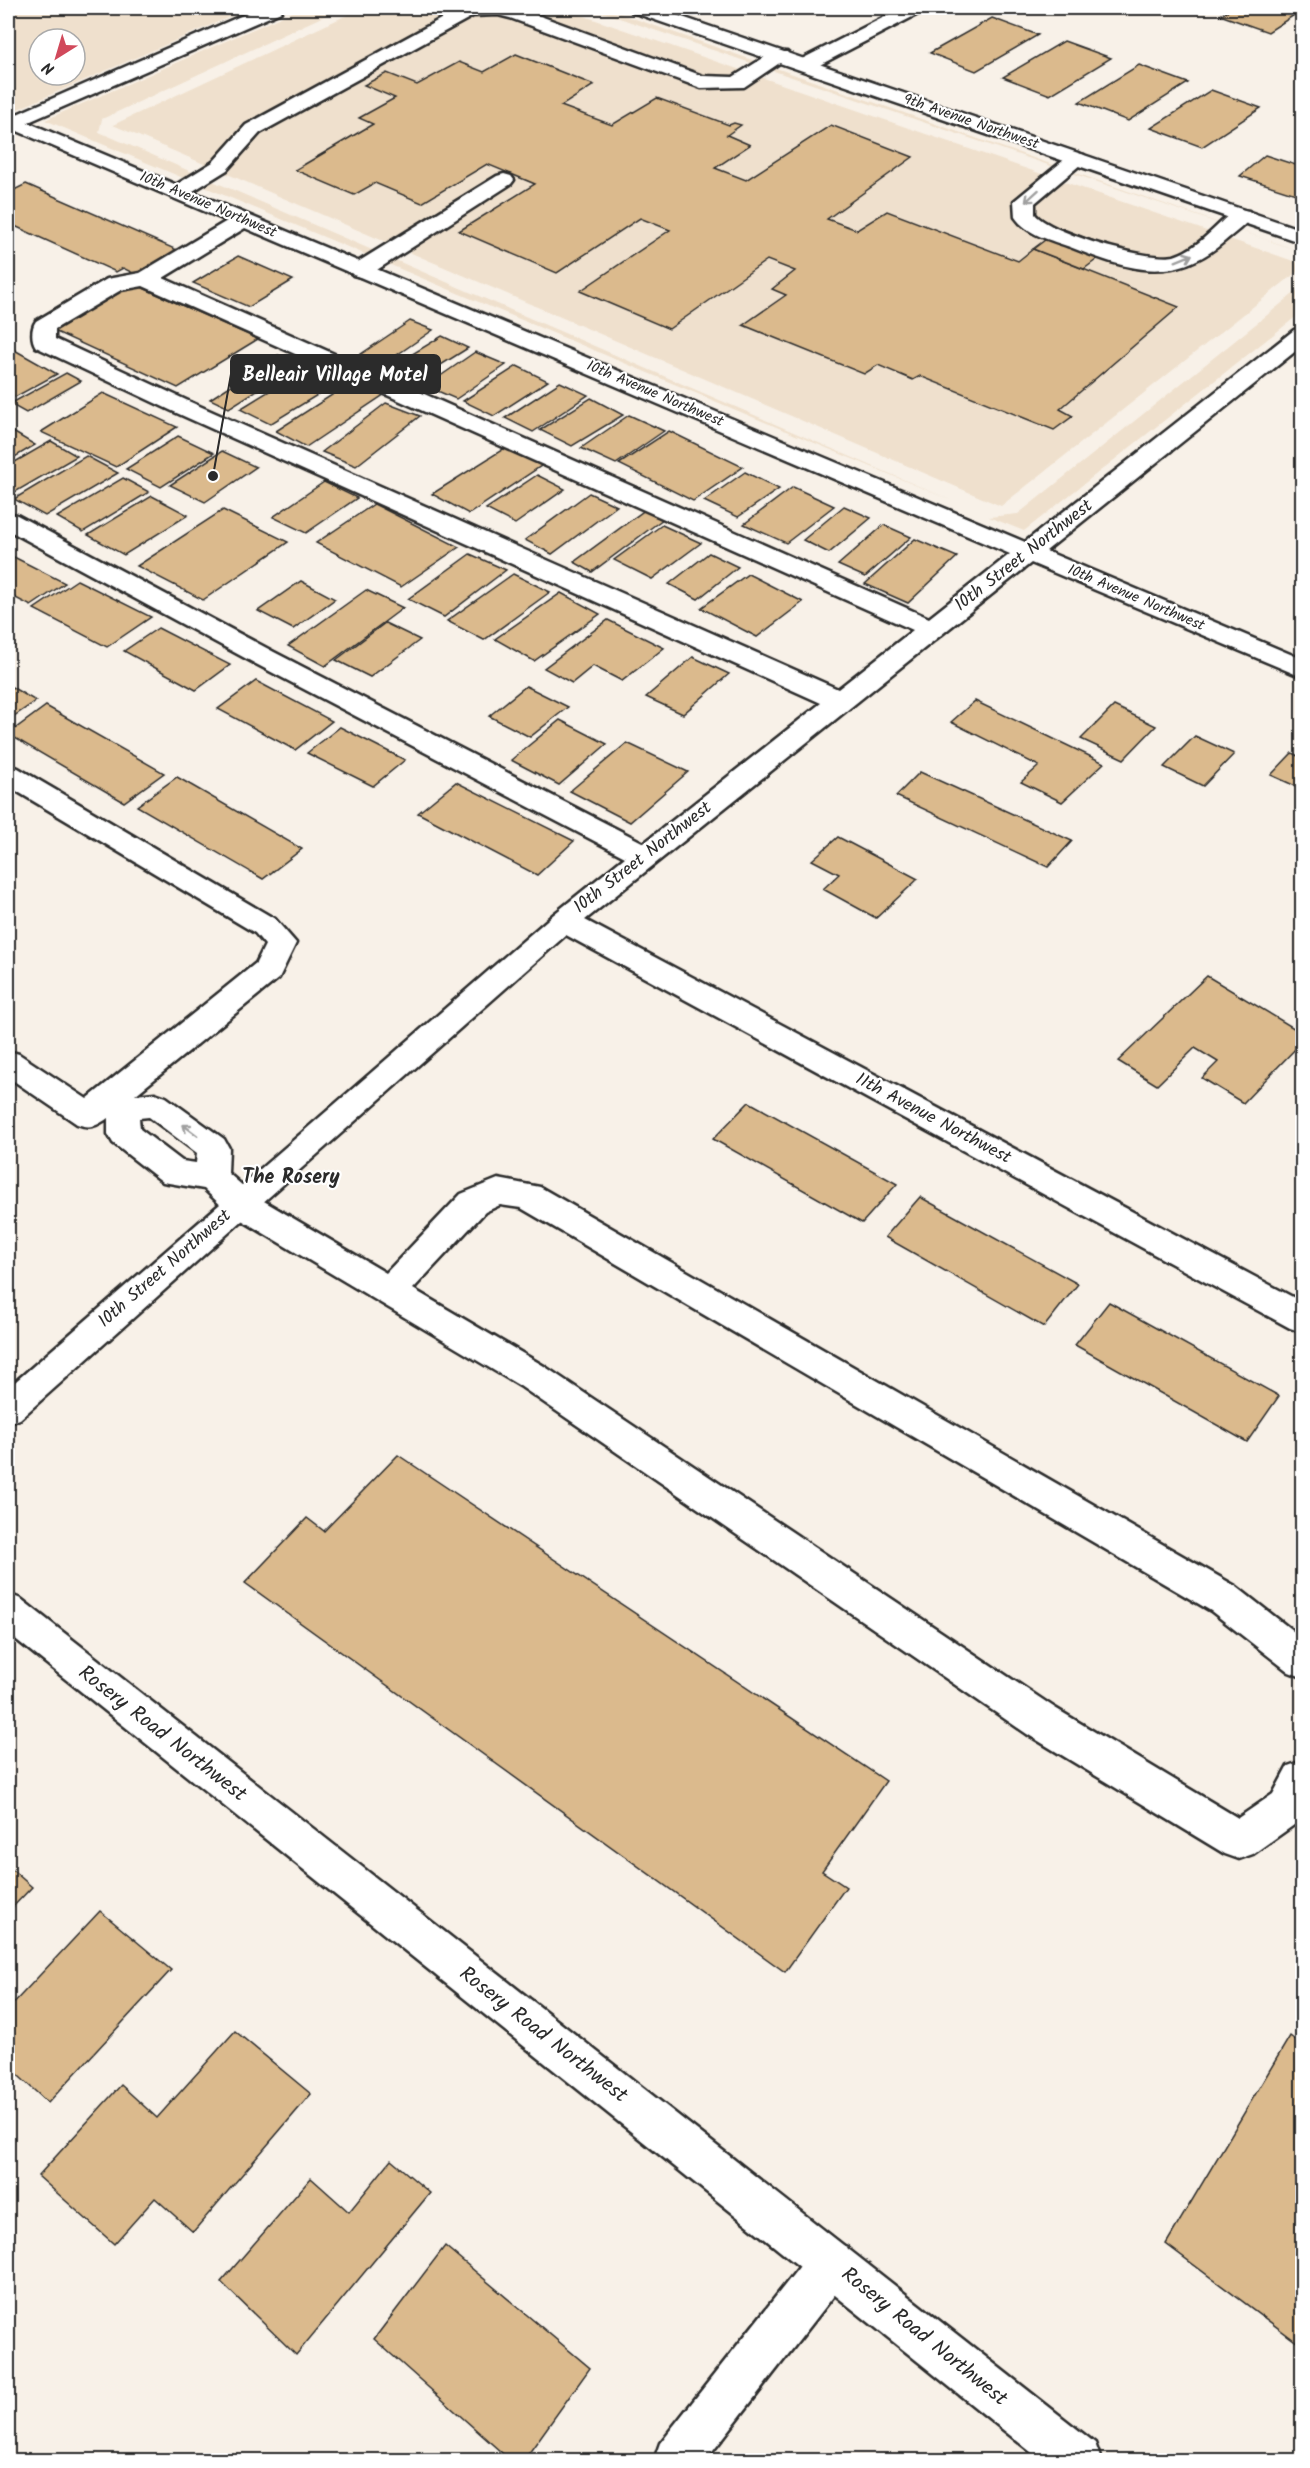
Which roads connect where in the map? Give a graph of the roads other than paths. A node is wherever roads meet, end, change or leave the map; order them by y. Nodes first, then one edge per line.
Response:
1 (274, 8) edge
2 (915, 8) edge
3 (653, 9) edge
4 (780, 56) junction
5 (805, 65) junction
6 (9, 122) edge
7 (1077, 159) junction
8 (504, 180) dead end
9 (178, 192) junction
10 (1241, 216) junction
11 (243, 220) junction
12 (1302, 237) edge
13 (361, 270) junction
14 (146, 279) junction
15 (1302, 335) edge
16 (8, 520) edge
17 (1029, 552) junction
18 (932, 629) junction
19 (1302, 669) edge
20 (841, 701) junction
21 (8, 774) edge
22 (646, 856) junction
23 (564, 921) junction
24 (8, 1062) edge
25 (117, 1104) junction
26 (212, 1177) junction
27 (240, 1203) junction
28 (391, 1290) junction
29 (1302, 1318) edge
30 (8, 1409) edge
31 (8, 1611) edge
32 (1302, 1660) edge
33 (1302, 1779) edge
34 (831, 2263) junction
35 (677, 2460) edge
36 (1078, 2460) edge

1 - 6 street
2 - 5 street
3 - 4 street, 9th Avenue Northwest
4 - 5 street, 9th Avenue Northwest
4 - 9 street
5 - 7 street, 9th Avenue Northwest
6 - 9 street, 10th Avenue Northwest
7 - 10 street, 9th Avenue Northwest
7 -> 10 street
8 - 13 street
9 - 11 street, 10th Avenue Northwest
10 - 12 street, 9th Avenue Northwest
11 - 13 street, 10th Avenue Northwest
11 - 14 street
13 - 17 street, 10th Avenue Northwest
14 - 18 street
14 - 20 street
15 - 17 street, 10th Street Northwest
16 - 22 street
17 - 18 street, 10th Street Northwest
17 - 19 street, 10th Avenue Northwest
18 - 20 street, 10th Street Northwest
20 - 22 street, 10th Street Northwest
21 - 25 street
22 - 23 street, 10th Street Northwest
23 - 27 street, 10th Street Northwest
23 - 29 street, 11th Avenue Northwest
24 - 25 street
25 - 26 street
26 -> 25 street
26 - 27 street
27 - 28 street
27 - 30 street, 10th Street Northwest
28 - 32 street
28 - 33 street
31 - 34 street, Rosery Road Northwest
34 - 35 street
34 - 36 street, Rosery Road Northwest

